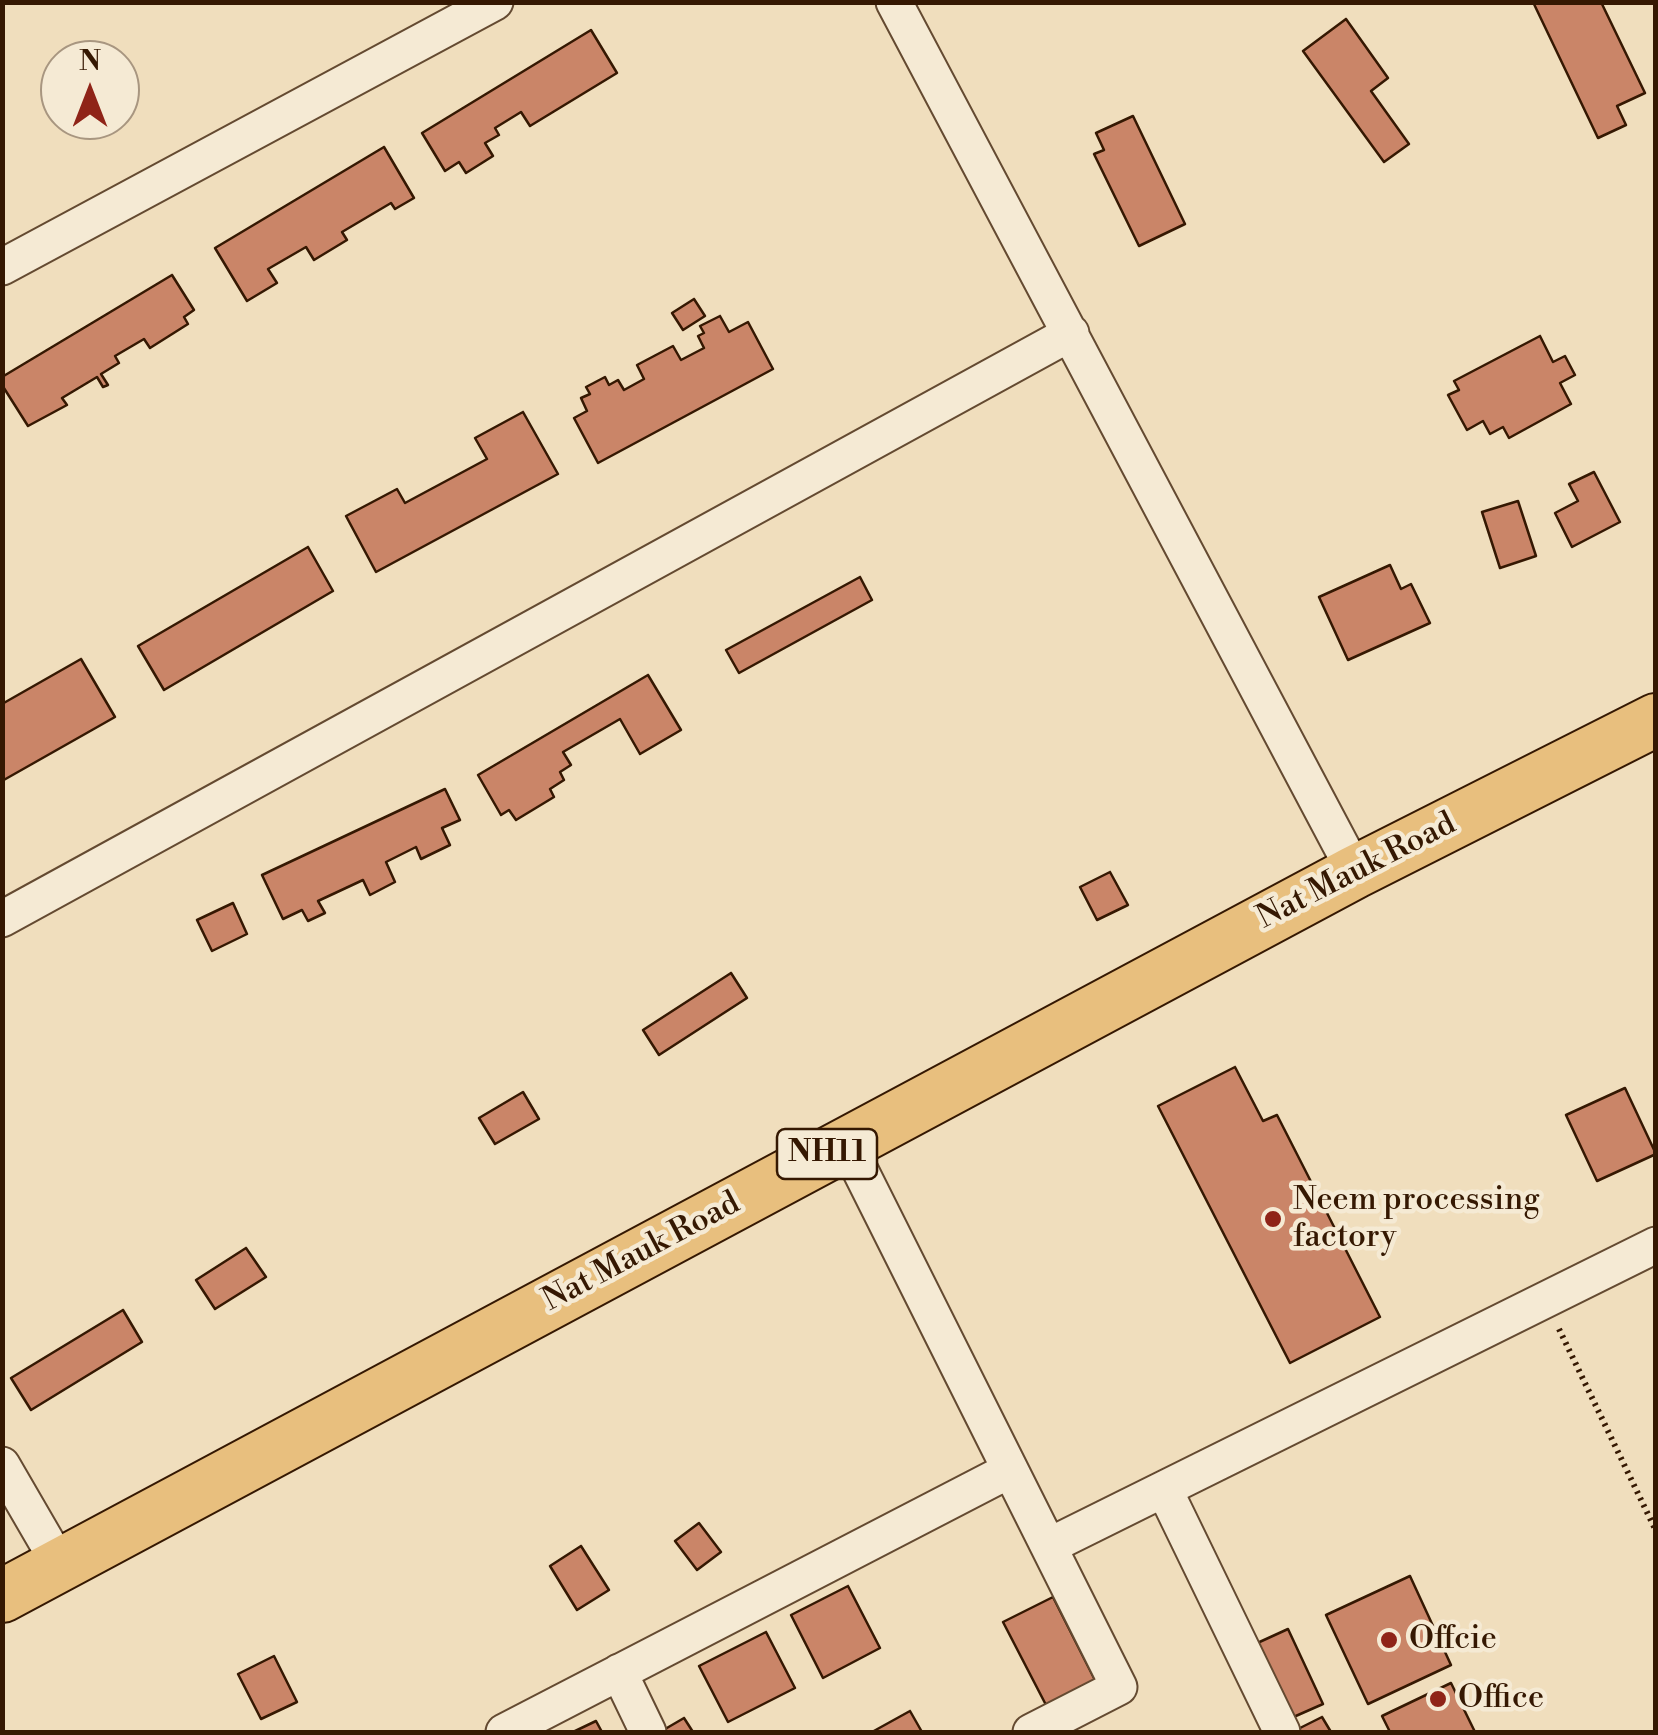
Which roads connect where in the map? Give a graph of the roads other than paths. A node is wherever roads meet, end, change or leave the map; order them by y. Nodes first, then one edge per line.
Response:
1 (496, 2) edge
2 (894, 2) edge
3 (2, 266) edge
4 (1071, 333) junction
5 (1656, 720) edge
6 (1355, 872) junction
7 (2, 919) edge
8 (847, 1144) junction
9 (1656, 1245) edge
10 (2, 1465) edge
11 (1010, 1470) junction
12 (1164, 1489) junction
13 (1048, 1546) junction
14 (60, 1565) junction
15 (2, 1596) edge
16 (619, 1672) junction
17 (504, 1732) edge
18 (648, 1732) edge
19 (1031, 1732) edge
20 (1282, 1732) edge

1 - 3 street
2 - 4 street
4 - 6 street
4 - 7 street
5 - 6 highway, Nat Mauk Road / NH11
6 - 8 highway, Nat Mauk Road / NH11
8 - 11 street
8 - 14 highway, Nat Mauk Road / NH11
9 - 12 street
10 - 14 street
11 - 13 street
11 - 16 street
12 - 13 street
12 - 20 street
13 - 19 street
14 - 15 highway, Nat Mauk Road / NH11
16 - 17 street
16 - 18 street

